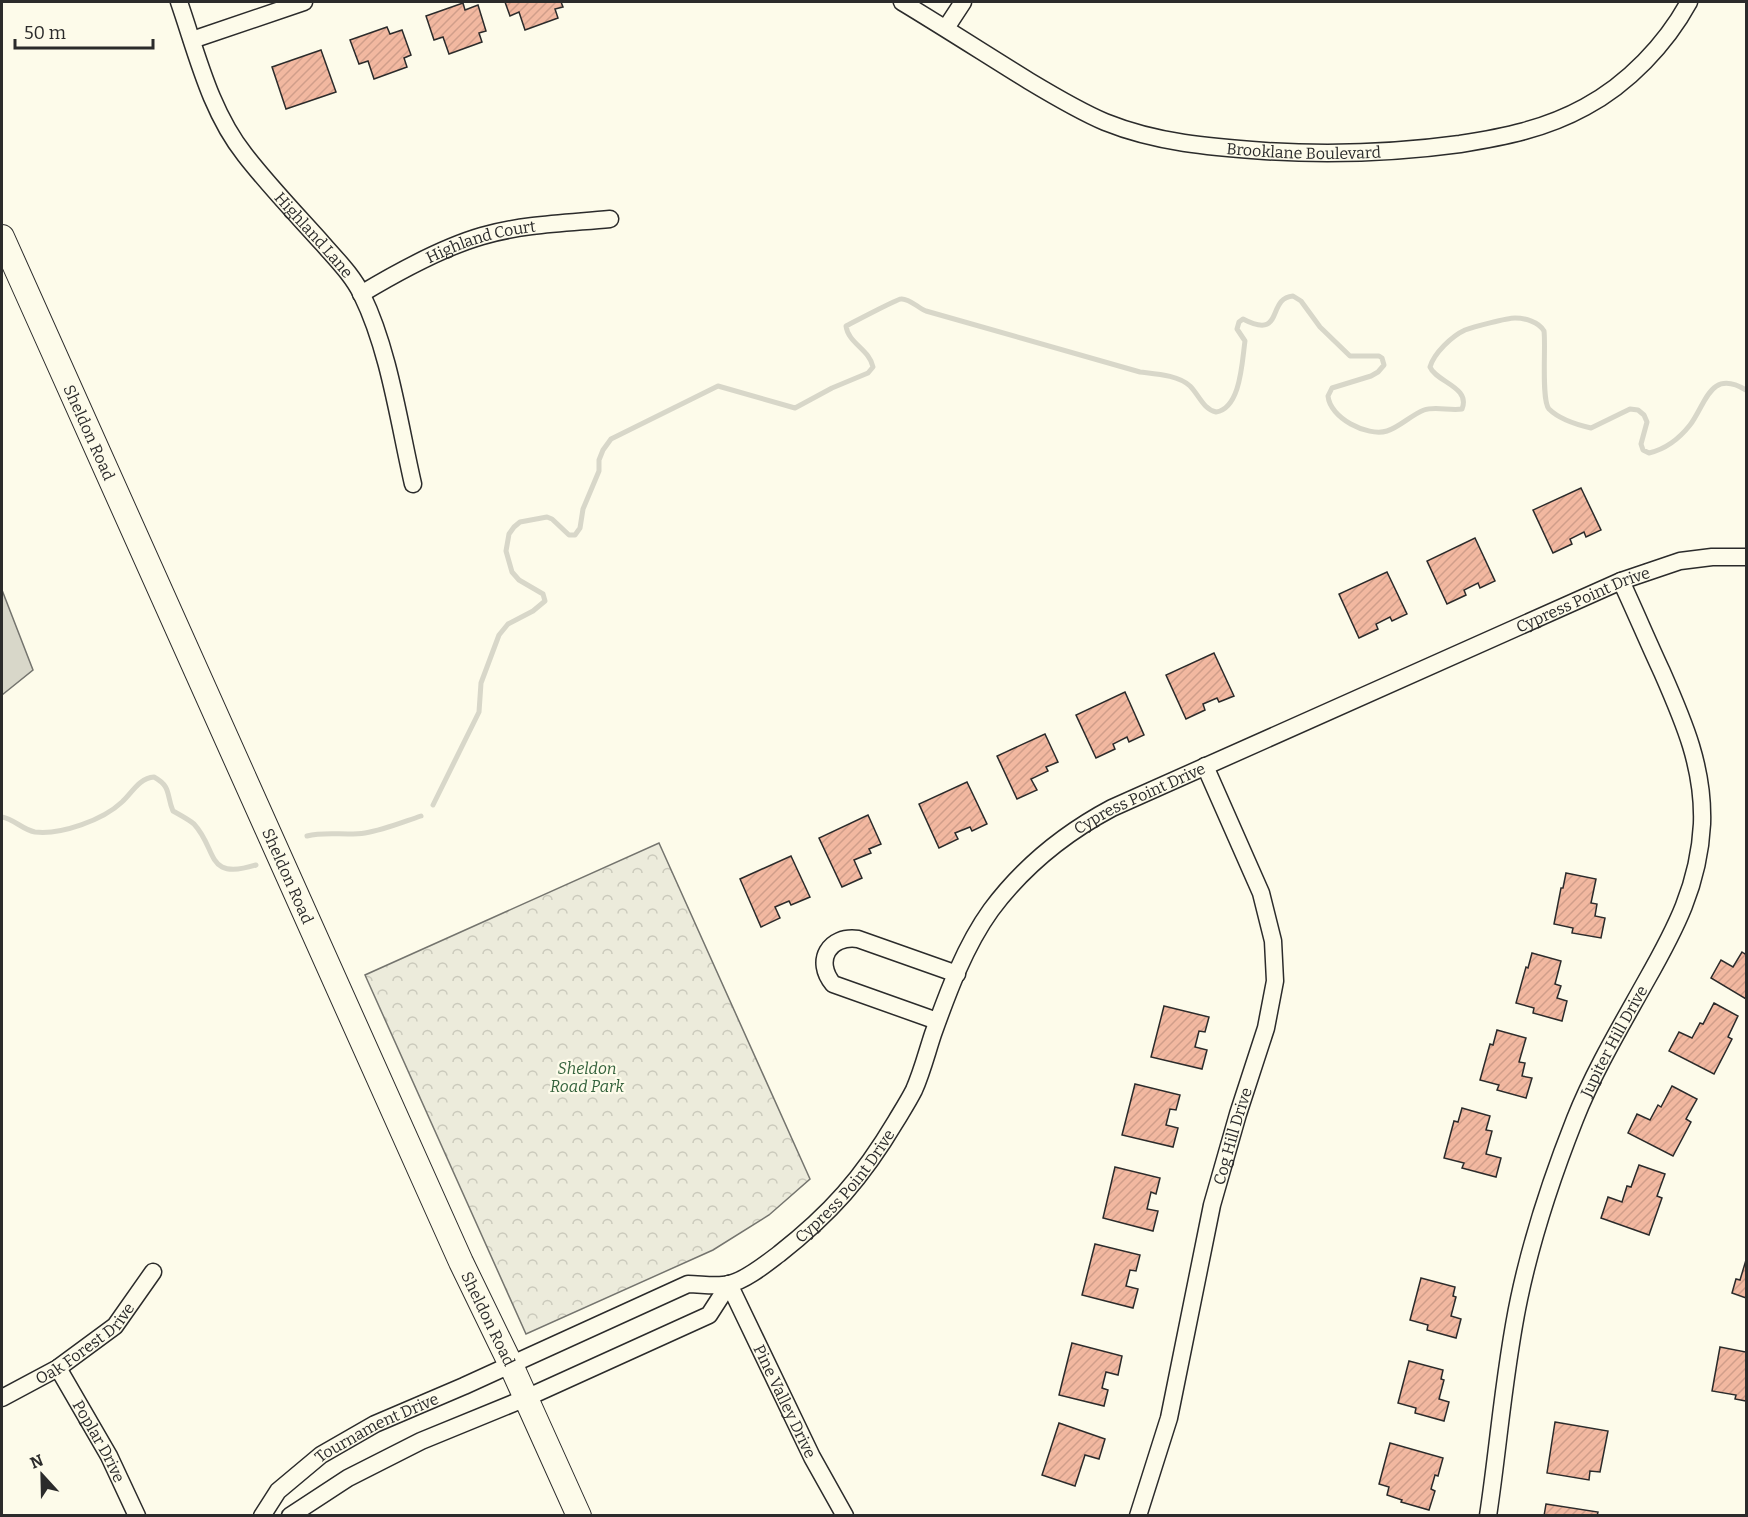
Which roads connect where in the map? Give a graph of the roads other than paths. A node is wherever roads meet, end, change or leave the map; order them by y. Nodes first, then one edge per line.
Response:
1 (178, 2) edge
2 (304, 2) edge
3 (902, 2) edge
4 (963, 2) edge
5 (1689, 2) edge
6 (946, 28) junction
7 (192, 40) junction
8 (610, 219) dead end
9 (2, 237) edge
10 (362, 294) junction
11 (413, 484) dead end
12 (1746, 557) edge
13 (1621, 581) junction
14 (1205, 766) junction
15 (957, 975) junction
16 (937, 1022) junction
17 (153, 1272) dead end
18 (729, 1284) junction
19 (511, 1365) junction
20 (58, 1368) junction
21 (2, 1398) edge
22 (526, 1398) junction
23 (137, 1515) edge
24 (262, 1515) edge
25 (290, 1515) edge
26 (579, 1515) edge
27 (845, 1515) edge
28 (1138, 1515) edge
29 (1488, 1515) edge

1 - 7 street, Highland Lane
2 - 7 street
3 - 6 street, Brooklane Boulevard
4 - 6 street
5 - 6 street, Brooklane Boulevard
7 - 10 street, Highland Lane
8 - 10 street, Highland Court
9 - 19 main road, Sheldon Road
10 - 11 street, Highland Lane
12 - 13 street, Cypress Point Drive
13 - 14 street, Cypress Point Drive
13 - 29 street, Jupiter Hill Drive
14 - 15 street, Cypress Point Drive
14 - 28 street, Cog Hill Drive
15 - 16 street, Cypress Point Drive
15 - 16 street
16 - 18 street, Cypress Point Drive
17 - 20 street, Oak Forest Drive
18 - 19 street, Cypress Point Drive
18 - 22 street
18 - 27 street, Pine Valley Drive
19 - 22 main road, Sheldon Road
19 - 24 street, Tournament Drive
20 - 21 street, Oak Forest Drive
20 - 23 street, Poplar Drive
22 - 25 street, Tournament Drive
22 - 26 main road, Sheldon Road

